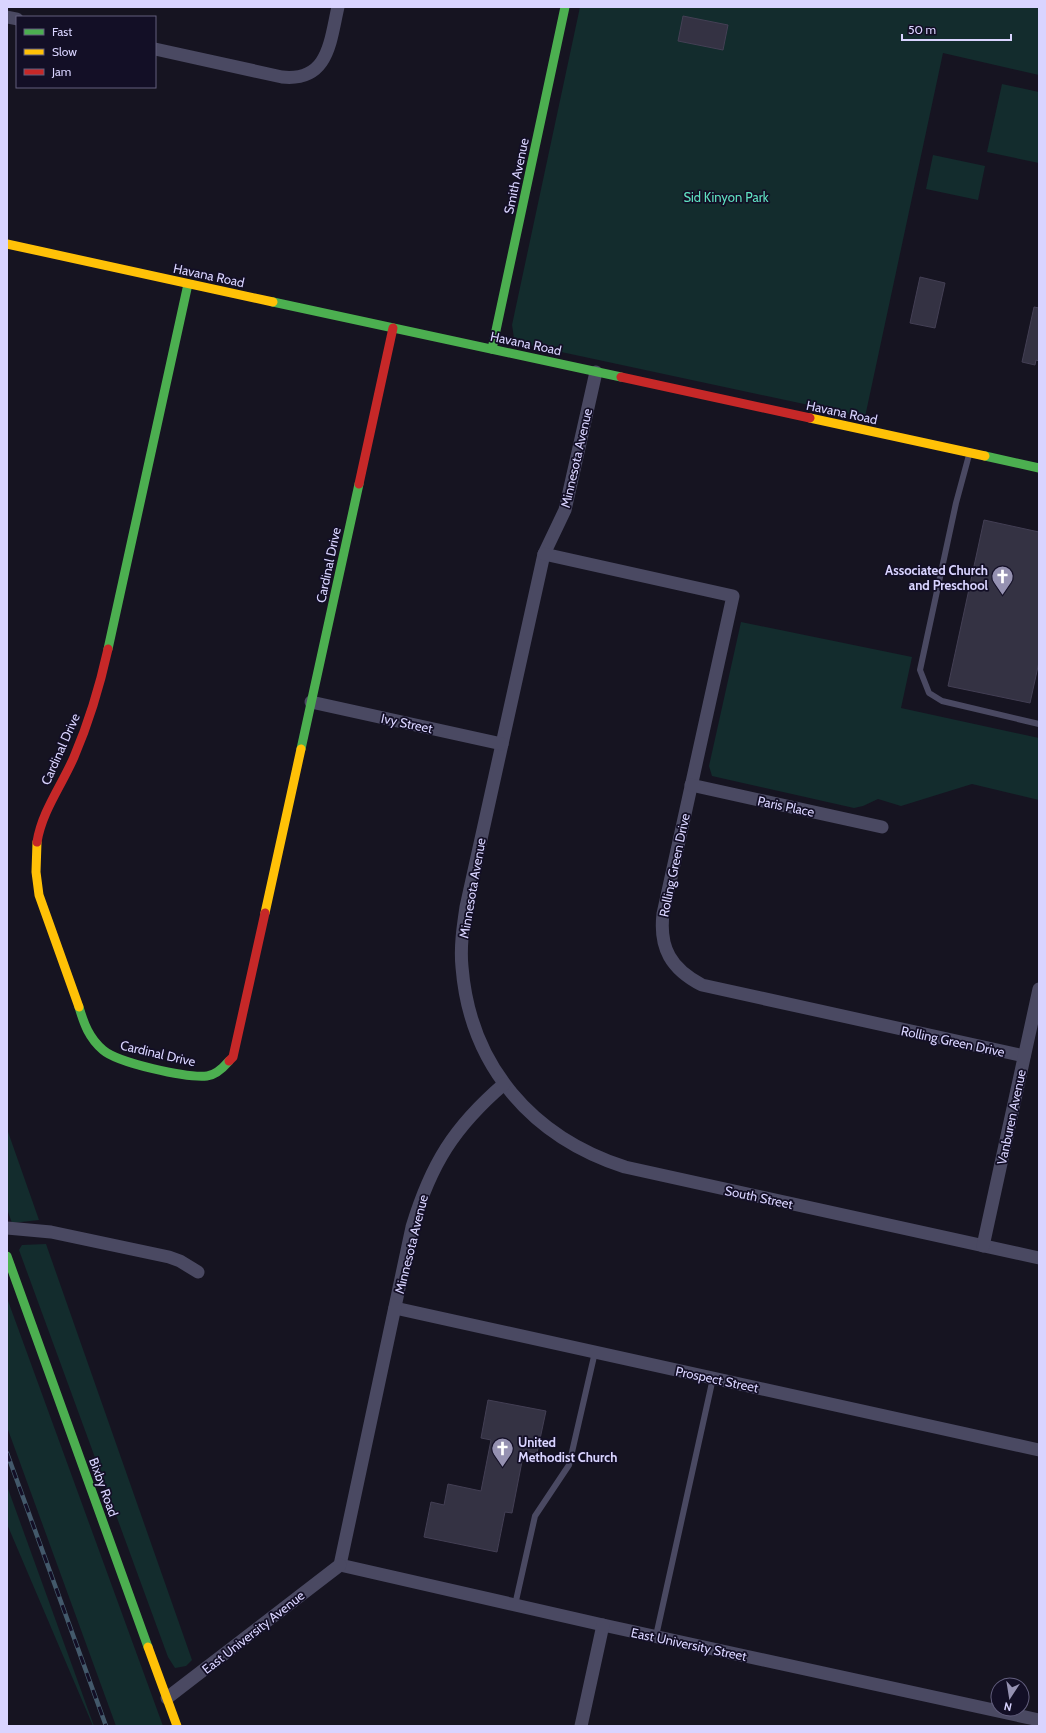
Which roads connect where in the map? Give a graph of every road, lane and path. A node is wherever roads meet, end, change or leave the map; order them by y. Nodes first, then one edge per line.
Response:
1 (338, 7) edge
2 (565, 7) edge
3 (156, 49) edge
4 (7, 244) edge
5 (188, 284) junction
6 (393, 328) junction
7 (492, 349) junction
8 (596, 372) junction
9 (969, 453) junction
10 (1039, 468) edge
11 (544, 554) junction
12 (311, 702) junction
13 (1039, 724) edge
14 (502, 744) junction
15 (691, 785) junction
16 (882, 827) dead end
17 (1039, 989) edge
18 (1024, 1056) junction
19 (504, 1084) junction
20 (7, 1228) edge
21 (983, 1246) junction
22 (7, 1256) edge
23 (1039, 1258) edge
24 (198, 1272) dead end
25 (395, 1308) junction
26 (595, 1352) junction
27 (713, 1378) junction
28 (1039, 1450) edge
29 (340, 1565) junction
30 (515, 1605) junction
31 (603, 1625) junction
32 (656, 1636) junction
33 (167, 1698) junction
34 (1039, 1720) edge
35 (177, 1726) edge
36 (581, 1726) edge

1 - 3 street
2 - 7 street, Smith Avenue
4 - 5 street, Havana Road
5 - 6 street, Havana Road
5 - 12 street, Cardinal Drive
6 - 7 street, Havana Road
6 - 12 street, Cardinal Drive
7 - 8 street, Havana Road
8 - 9 street, Havana Road
8 - 11 street, Minnesota Avenue
9 - 10 street, Havana Road
9 - 13 lane
11 - 14 street, Minnesota Avenue
11 - 15 street, Rolling Green Drive
12 - 14 street, Ivy Street
14 - 19 street, Minnesota Avenue
15 - 16 street, Paris Place
15 - 18 street, Rolling Green Drive
17 - 18 street, Vanburen Avenue
18 - 21 street, Vanburen Avenue
19 - 21 street, South Street
19 - 25 street, Minnesota Avenue
20 - 24 street
21 - 23 street, South Street
22 - 33 street, Bixby Road
25 - 26 street, Prospect Street
25 - 29 street, Minnesota Avenue
26 - 27 street, Prospect Street
26 - 30 lane
27 - 28 street, Prospect Street
27 - 32 lane
29 - 30 street, East University Street
29 - 33 street, East University Avenue
30 - 31 street, East University Street
31 - 32 street, East University Street
31 - 36 street
32 - 34 street, East University Street
33 - 35 street, Bixby Road

